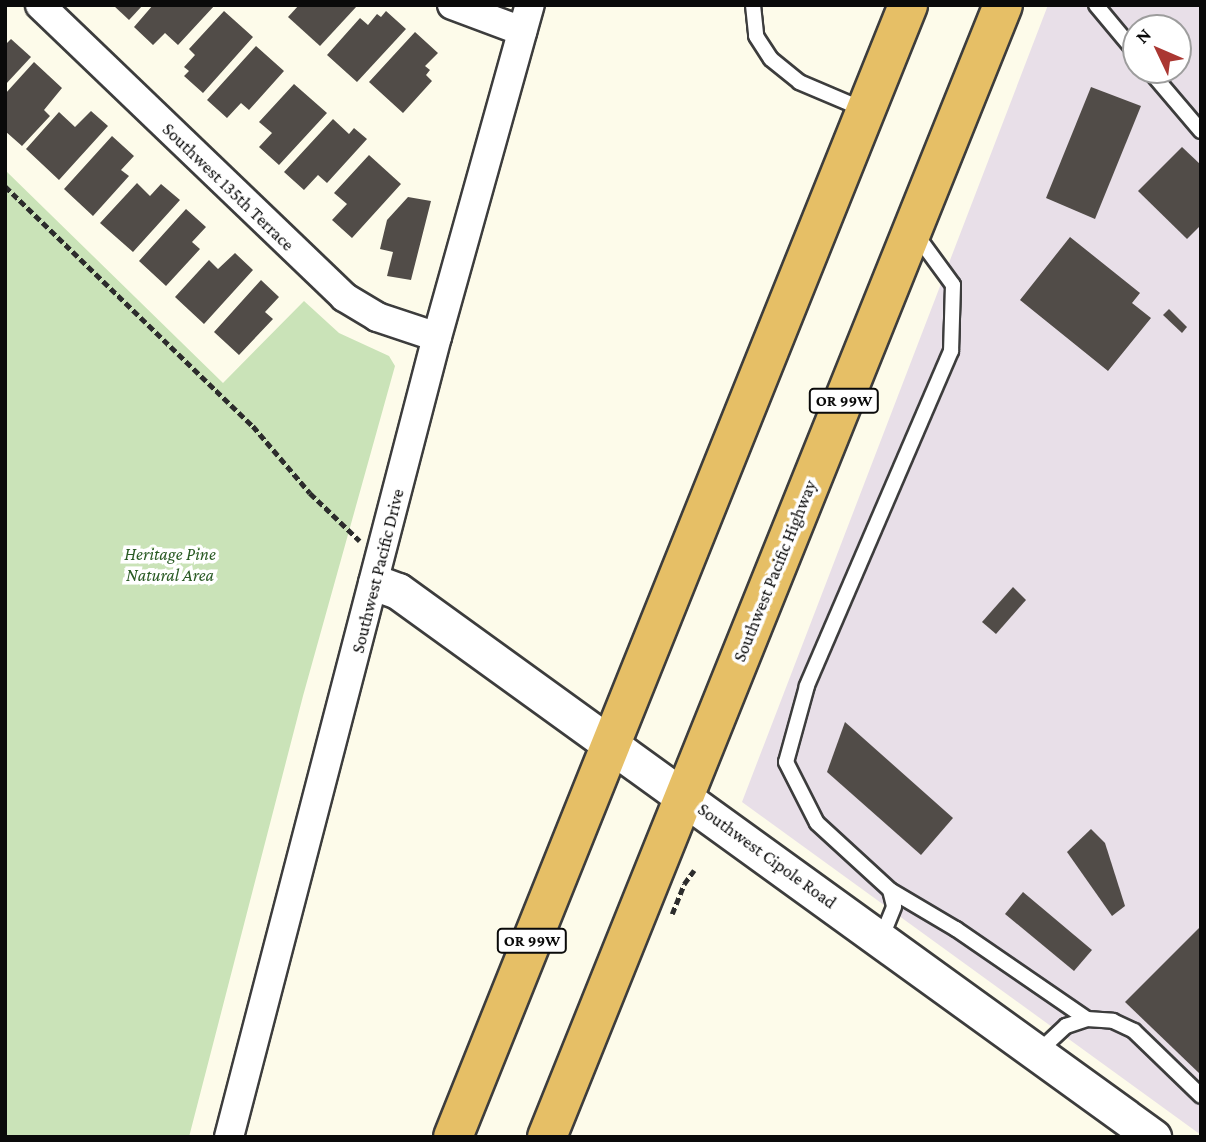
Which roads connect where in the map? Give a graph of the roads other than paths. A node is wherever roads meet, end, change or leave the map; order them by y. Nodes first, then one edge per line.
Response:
1 (40, 5) edge
2 (452, 5) edge
3 (753, 5) edge
4 (908, 5) edge
5 (1003, 5) edge
6 (1096, 5) edge
7 (526, 18) edge
8 (1122, 36) edge
9 (1161, 84) edge
10 (866, 111) junction
11 (1201, 131) edge
12 (912, 229) junction
13 (437, 337) junction
14 (376, 583) junction
15 (610, 745) junction
16 (685, 796) junction
17 (890, 890) junction
18 (881, 939) junction
19 (1087, 1019) junction
20 (1038, 1053) junction
21 (1201, 1097) edge
22 (229, 1137) edge
23 (453, 1137) edge
24 (547, 1137) edge
25 (1153, 1137) edge

1 - 13 street, Southwest 135th Terrace
2 - 7 street
3 - 10 lane
4 - 10 highway, OR 99W
5 - 12 highway, Southwest Pacific Highway / OR 99W
6 - 8 lane
7 - 13 street, Southwest Pacific Drive
9 - 11 lane
10 - 15 highway, OR 99W
12 - 16 highway, Southwest Pacific Highway / OR 99W
12 - 17 lane
13 - 14 street, Southwest Pacific Drive
14 - 15 street, Southwest Cipole Road
14 - 22 street, Southwest Pacific Drive
15 - 16 street, Southwest Cipole Road
15 - 23 highway, OR 99W
16 - 18 street, Southwest Cipole Road
16 - 24 highway, Southwest Pacific Highway / OR 99W
17 - 18 lane
17 - 19 lane
18 - 20 street, Southwest Cipole Road
19 - 20 lane
19 - 21 lane
20 - 25 street, Southwest Cipole Road

